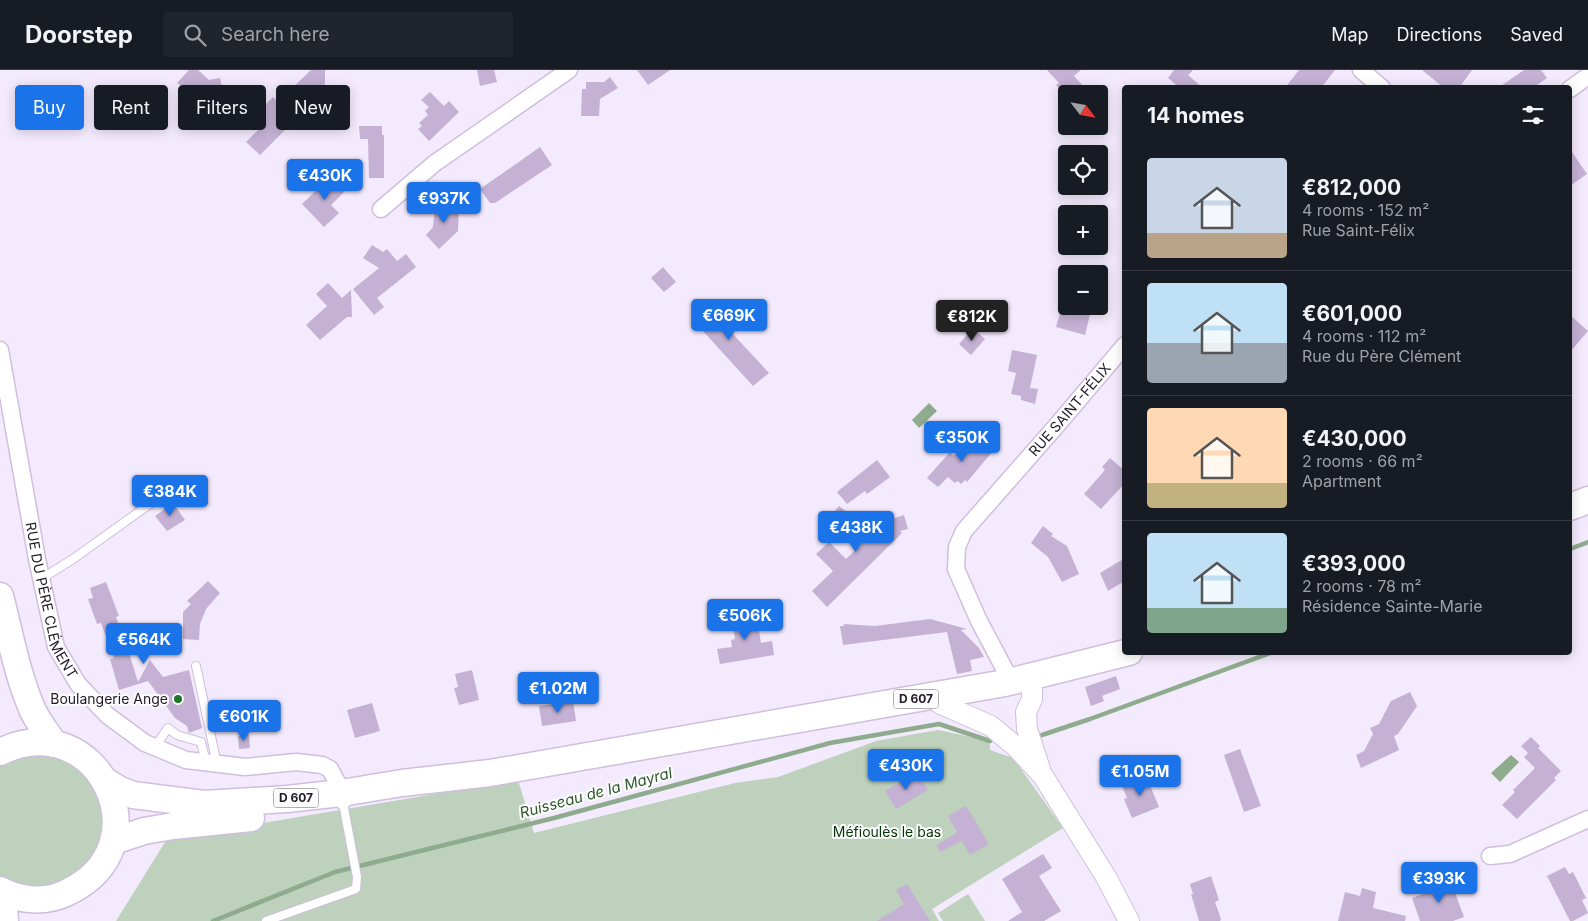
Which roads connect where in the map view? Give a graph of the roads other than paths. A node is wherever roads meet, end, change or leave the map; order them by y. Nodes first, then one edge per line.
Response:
1 (569, 70) edge
2 (1361, 70) edge
3 (1588, 76) edge
4 (1378, 85) edge
5 (1572, 88) edge
6 (381, 209) dead end
7 (1122, 349) edge
8 (0, 350) edge
9 (168, 491) dead end
10 (1588, 500) edge
11 (1572, 505) edge
12 (41, 579) junction
13 (0, 596) edge
14 (1122, 654) edge
15 (1138, 655) edge
16 (196, 666) dead end
17 (1005, 683) junction
18 (1032, 687) junction
19 (939, 703) junction
20 (828, 714) junction
21 (54, 744) junction
22 (155, 747) junction
23 (0, 752) edge
24 (210, 763) junction
25 (1043, 776) junction
26 (105, 781) junction
27 (342, 798) junction
28 (1588, 818) edge
29 (114, 841) junction
30 (1490, 856) dead end
31 (2, 891) edge
32 (58, 897) junction
33 (5, 921) edge
34 (46, 921) edge
35 (266, 921) edge
36 (1129, 921) edge

1 - 6 street
2 - 4 street
3 - 5 street
7 - 17 street, RUE SAINT-FÉLIX
8 - 12 street, RUE DU PÈRE CLÉMENT
9 - 12 lane
10 - 11 main road
12 - 22 street, RUE DU PÈRE CLÉMENT
13 - 21 main road
14 - 17 main road, D 607
15 - 18 main road, D 607
16 - 24 lane
17 - 20 main road, D 607
18 - 19 main road, D 607
18 - 25 street
19 - 20 main road, D 607
19 - 25 street
20 - 27 main road, D 607
21 - 23 main road
21 - 26 main road
22 - 24 street, RUE DU PÈRE CLÉMENT
22 - 24 lane
24 - 27 street, RUE DU PÈRE CLÉMENT
25 - 36 street
26 - 27 main road, D 607
26 - 29 main road
27 - 29 main road, D 607
27 - 35 lane
28 - 30 street
29 - 32 main road
31 - 32 main road
31 - 33 main road
32 - 34 main road

